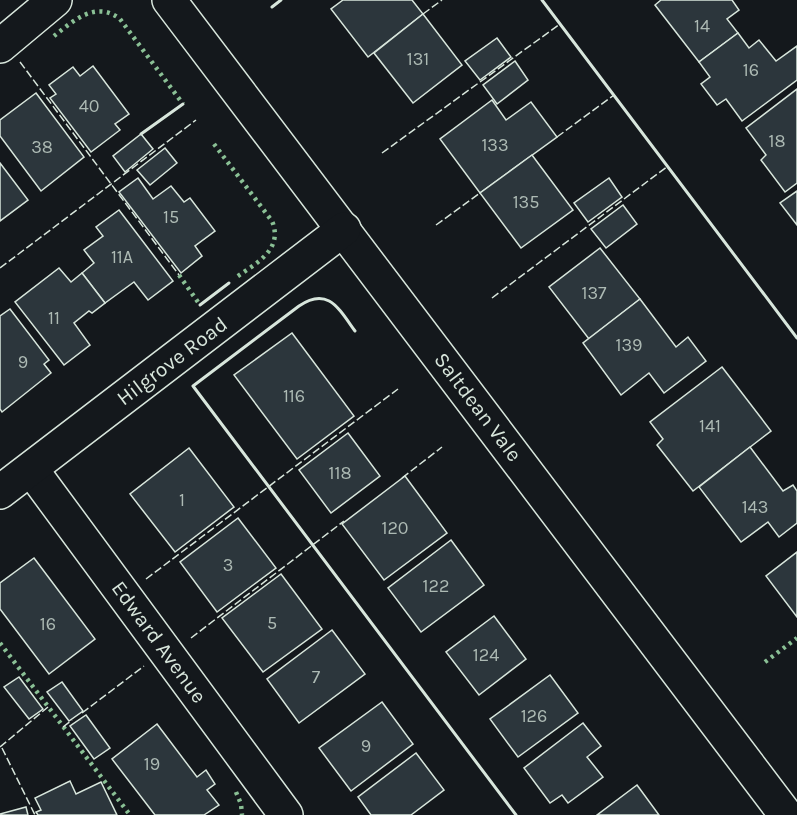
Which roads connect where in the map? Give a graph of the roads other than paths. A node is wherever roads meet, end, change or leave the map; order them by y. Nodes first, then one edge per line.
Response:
1 (56, 0) edge
2 (169, 0) edge
3 (0, 46) edge
4 (344, 229) junction
5 (31, 469) junction
6 (0, 492) edge
7 (286, 815) edge
8 (786, 815) edge

1 - 3 street
2 - 4 street, Saltdean Vale
4 - 5 street, Hilgrove Road
4 - 8 street, Saltdean Vale
5 - 6 street, Hilgrove Road
5 - 7 street, Edward Avenue

